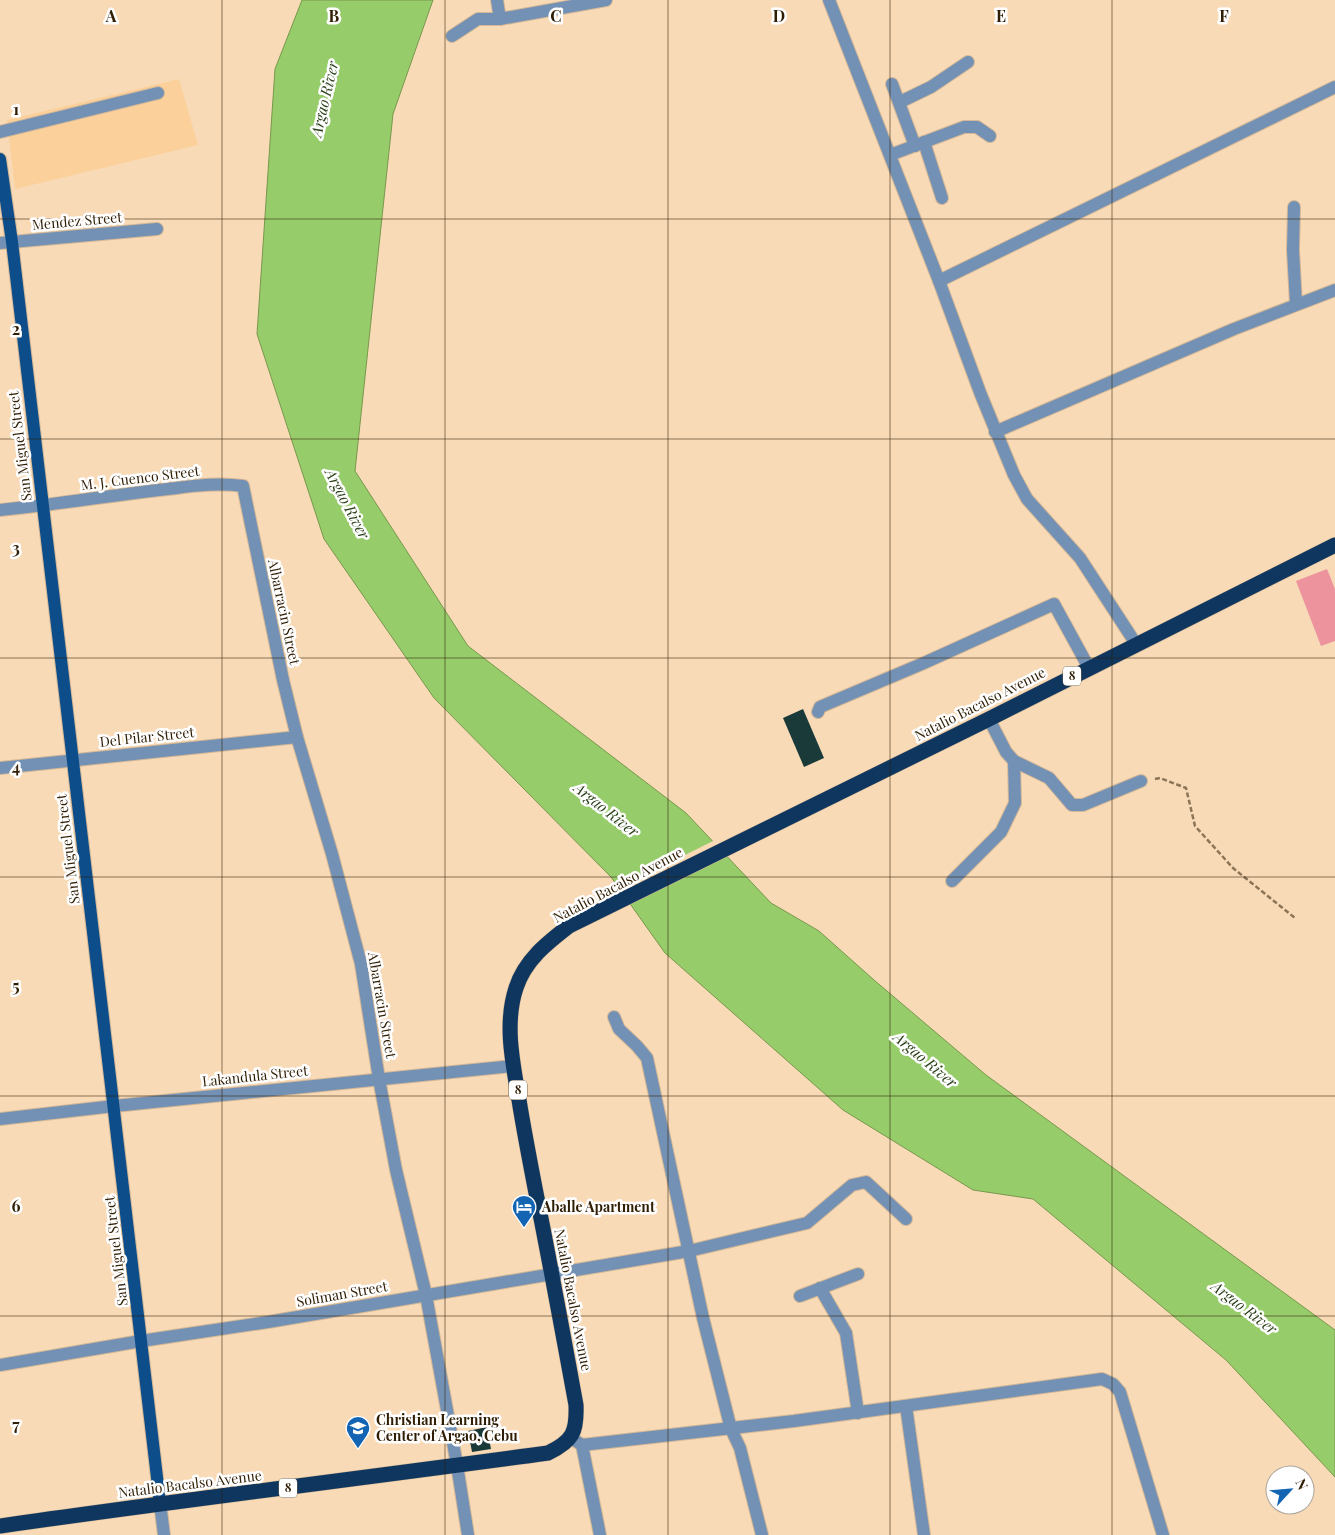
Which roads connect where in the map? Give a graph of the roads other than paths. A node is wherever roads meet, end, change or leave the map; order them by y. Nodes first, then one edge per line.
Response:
1 (497, 0) edge
2 (606, 0) edge
3 (829, 0) edge
4 (500, 20) junction
5 (452, 36) dead end
6 (968, 62) dead end
7 (892, 84) dead end
8 (1335, 87) edge
9 (158, 93) dead end
10 (900, 102) junction
11 (0, 132) edge
12 (990, 136) dead end
13 (919, 144) junction
14 (890, 155) junction
15 (0, 159) edge
16 (942, 198) dead end
17 (1294, 208) dead end
18 (157, 230) dead end
19 (6, 242) edge
20 (939, 281) junction
21 (1335, 290) edge
22 (1296, 304) junction
23 (995, 432) junction
24 (243, 486) joint
25 (42, 506) junction
26 (0, 510) edge
27 (1335, 545) edge
28 (1136, 644) junction
29 (1089, 668) junction
30 (818, 712) dead end
31 (989, 719) junction
32 (297, 737) junction
33 (72, 760) junction
34 (1014, 761) junction
35 (0, 768) edge
36 (1141, 780) road end
37 (952, 881) dead end
38 (614, 1017) dead end
39 (514, 1066) junction
40 (379, 1079) junction
41 (114, 1106) junction
42 (0, 1118) edge
43 (906, 1219) dead end
44 (689, 1251) junction
45 (552, 1274) junction
46 (858, 1274) dead end
47 (820, 1288) junction
48 (426, 1295) junction
49 (800, 1296) dead end
50 (141, 1341) junction
51 (0, 1365) edge
52 (906, 1406) junction
53 (858, 1413) junction
54 (731, 1429) junction
55 (576, 1441) junction
56 (457, 1465) junction
57 (160, 1503) junction
58 (0, 1526) edge
59 (164, 1535) edge
60 (468, 1535) edge
61 (600, 1535) edge
62 (762, 1535) edge
63 (924, 1535) edge
64 (1163, 1535) edge

1 - 4 street
2 - 4 street
3 - 14 street
4 - 5 street
6 - 10 street
7 - 10 street
8 - 20 street
9 - 11 street
10 - 13 street
12 - 13 street
13 - 14 street
13 - 16 street
14 - 20 street
15 - 19 main road, San Miguel Street
17 - 22 street
18 - 19 street, Mendez Street
19 - 25 main road, San Miguel Street
20 - 23 street
21 - 22 street
22 - 23 street
23 - 28 street
24 - 25 street, M. J. Cuenco Street
24 - 32 street, Albarracin Street
25 - 26 street, M. J. Cuenco Street
25 - 33 main road, San Miguel Street
27 - 28 highway, Natalio Bacalso Avenue / 8
28 - 29 highway, Natalio Bacalso Avenue / 8
29 - 30 street
29 - 31 highway, Natalio Bacalso Avenue / 8
31 - 34 street
31 - 39 highway, Natalio Bacalso Avenue / 8
32 - 33 street, Del Pilar Street
32 - 40 street, Albarracin Street
33 - 35 street, Del Pilar Street
33 - 41 main road, San Miguel Street
34 - 36 street
34 - 37 street
38 - 44 street
39 - 40 street, Lakandula Street
39 - 45 highway, Natalio Bacalso Avenue / 8
40 - 41 street, Lakandula Street
40 - 48 street, Albarracin Street
41 - 42 street, Lakandula Street
41 - 50 main road, San Miguel Street
43 - 44 street, Soliman Street
44 - 45 street, Soliman Street
44 - 54 street
45 - 48 street, Soliman Street
45 - 55 highway, Natalio Bacalso Avenue / 8
46 - 47 street
47 - 49 street
47 - 53 street
48 - 50 street, Soliman Street
48 - 56 street, Albarracin Street
50 - 51 street, Soliman Street
50 - 57 main road, San Miguel Street
52 - 53 street
52 - 63 street
52 - 64 street
53 - 54 street
54 - 55 street
54 - 62 street
55 - 56 highway, Natalio Bacalso Avenue / 8
55 - 61 street
56 - 57 highway, Natalio Bacalso Avenue / 8
56 - 60 street, Albarracin Street
57 - 58 highway, Natalio Bacalso Avenue / 8
57 - 59 street, San Miguel Street

